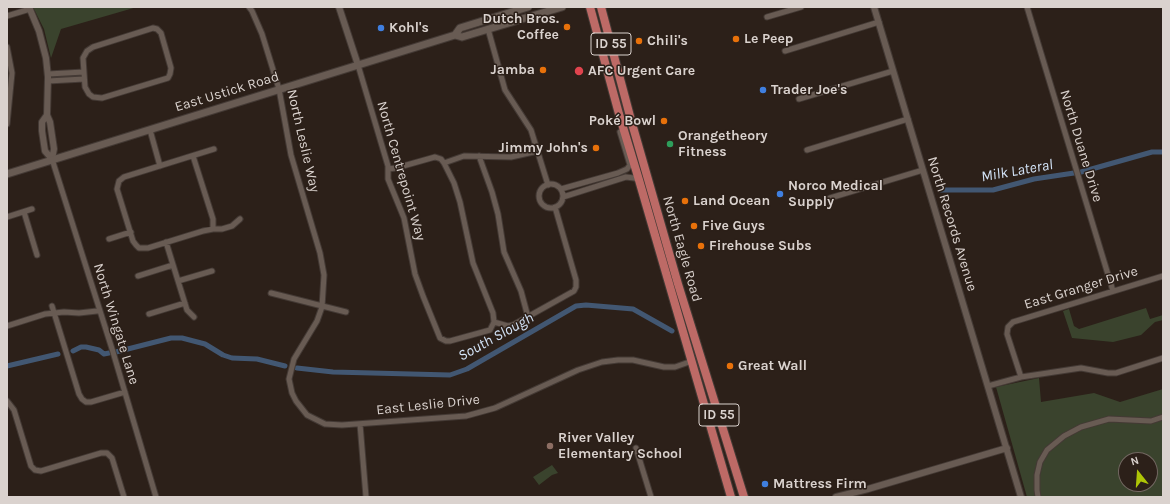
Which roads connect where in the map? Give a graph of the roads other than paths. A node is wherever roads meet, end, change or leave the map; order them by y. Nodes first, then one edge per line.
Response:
1 (339, 7) edge
2 (528, 7) edge
3 (562, 7) edge
4 (590, 7) edge
5 (601, 7) edge
6 (801, 7) edge
7 (874, 7) edge
8 (1027, 7) edge
9 (29, 8) edge
10 (252, 8) edge
11 (7, 16) edge
12 (767, 17) dead end
13 (879, 22) junction
14 (488, 29) junction
15 (455, 35) junction
16 (7, 47) edge
17 (785, 51) dead end
18 (358, 65) junction
19 (893, 71) junction
20 (84, 72) junction
21 (9, 73) edge
22 (48, 74) junction
23 (84, 79) junction
24 (48, 81) junction
25 (279, 90) junction
26 (799, 99) dead end
27 (619, 114) junction
28 (908, 119) junction
29 (7, 124) edge
30 (150, 130) junction
31 (214, 149) dead end
32 (807, 150) dead end
33 (538, 151) junction
34 (193, 156) junction
35 (479, 156) junction
36 (52, 160) junction
37 (444, 163) junction
38 (160, 166) junction
39 (388, 169) junction
40 (923, 170) junction
41 (7, 174) edge
42 (639, 180) junction
43 (548, 185) junction
44 (561, 189) junction
45 (563, 197) junction
46 (830, 198) dead end
47 (555, 207) junction
48 (32, 209) dead end
49 (24, 212) junction
50 (658, 213) junction
51 (7, 217) edge
52 (240, 218) dead end
53 (651, 222) junction
54 (213, 228) junction
55 (131, 232) junction
56 (110, 239) dead end
57 (166, 242) junction
58 (37, 255) dead end
59 (173, 265) junction
60 (212, 271) dead end
61 (138, 276) dead end
62 (1163, 276) edge
63 (178, 281) junction
64 (678, 284) junction
65 (1113, 291) junction
66 (271, 293) dead end
67 (185, 303) junction
68 (52, 306) dead end
69 (322, 307) junction
70 (97, 311) dead end
71 (346, 312) dead end
72 (54, 313) junction
73 (149, 314) dead end
74 (194, 317) dead end
75 (528, 317) junction
76 (494, 322) junction
77 (7, 326) edge
78 (1163, 358) edge
79 (692, 361) junction
80 (292, 365) joint
81 (1021, 377) junction
82 (988, 386) junction
83 (125, 392) junction
84 (7, 401) edge
85 (1163, 417) edge
86 (360, 424) junction
87 (636, 448) dead end
88 (1007, 448) junction
89 (868, 489) junction
90 (124, 497) edge
91 (156, 497) edge
92 (366, 497) edge
93 (651, 497) edge
94 (731, 497) edge
95 (744, 497) edge
96 (836, 497) edge
97 (852, 497) edge
98 (1021, 497) edge
99 (1038, 497) edge

1 - 18 street, North Centrepoint Way
2 - 15 main road, East Ustick Road
3 - 14 main road, East Ustick Road
4 - 27 highway, North Eagle Road / ID 55
5 - 50 highway, North Eagle Road / ID 55
6 - 12 street
7 - 13 street, North Records Avenue
8 - 65 street, North Duane Drive
9 - 11 street
9 - 22 street
10 - 25 street, North Leslie Way
13 - 17 street
13 - 19 street, North Records Avenue
14 - 15 main road, East Ustick Road
14 - 33 street
15 - 18 main road, East Ustick Road
16 - 21 street
18 - 25 main road, East Ustick Road
18 - 39 street, North Centrepoint Way
19 - 26 street
19 - 28 street, North Records Avenue
20 - 22 street
20 - 23 street
20 - 23 street
21 - 29 street
22 - 24 street
23 - 24 street
24 - 36 street
25 - 30 main road, East Ustick Road
25 - 69 street, North Leslie Way
27 - 42 highway, North Eagle Road / ID 55
27 - 44 street
28 - 32 street
28 - 40 street, North Records Avenue
30 - 36 main road, East Ustick Road
30 - 38 street
31 - 34 street
33 - 35 street
33 - 43 street
34 - 38 street
34 - 54 street
35 - 37 street
35 - 75 street
36 - 41 main road, East Ustick Road
36 - 83 street, North Wingate Lane
37 - 39 street
37 - 76 street
38 - 55 street
39 - 76 street, North Centrepoint Way
40 - 46 street
40 - 82 street, North Records Avenue
42 - 45 street
42 - 50 highway
42 - 53 highway, North Eagle Road / ID 55
43 - 44 street
43 - 47 street
44 - 45 street
45 - 47 street
47 - 75 street
48 - 49 street
49 - 51 street
49 - 58 street
50 - 64 highway, North Eagle Road / ID 55
52 - 54 street
53 - 64 highway
53 - 79 highway, North Eagle Road / ID 55
54 - 57 street
55 - 56 street
55 - 57 street
57 - 59 street
59 - 61 street
59 - 63 street
60 - 63 street
62 - 65 street, East Granger Drive
63 - 67 street
64 - 95 highway, North Eagle Road / ID 55
65 - 81 street, East Granger Drive
66 - 69 street
67 - 73 street
67 - 74 street
68 - 72 street
69 - 71 street
69 - 80 street, North Leslie Way
70 - 72 street
72 - 77 street
72 - 83 street
75 - 76 street
78 - 81 street
79 - 86 street, East Leslie Drive
79 - 94 highway, North Eagle Road / ID 55
80 - 86 street, East Leslie Drive
81 - 82 street
82 - 88 street, North Records Avenue
83 - 91 street, North Wingate Lane
84 - 90 street
85 - 99 street
86 - 92 street
87 - 93 street
88 - 89 street
88 - 98 street, North Records Avenue
89 - 96 street
89 - 97 street

